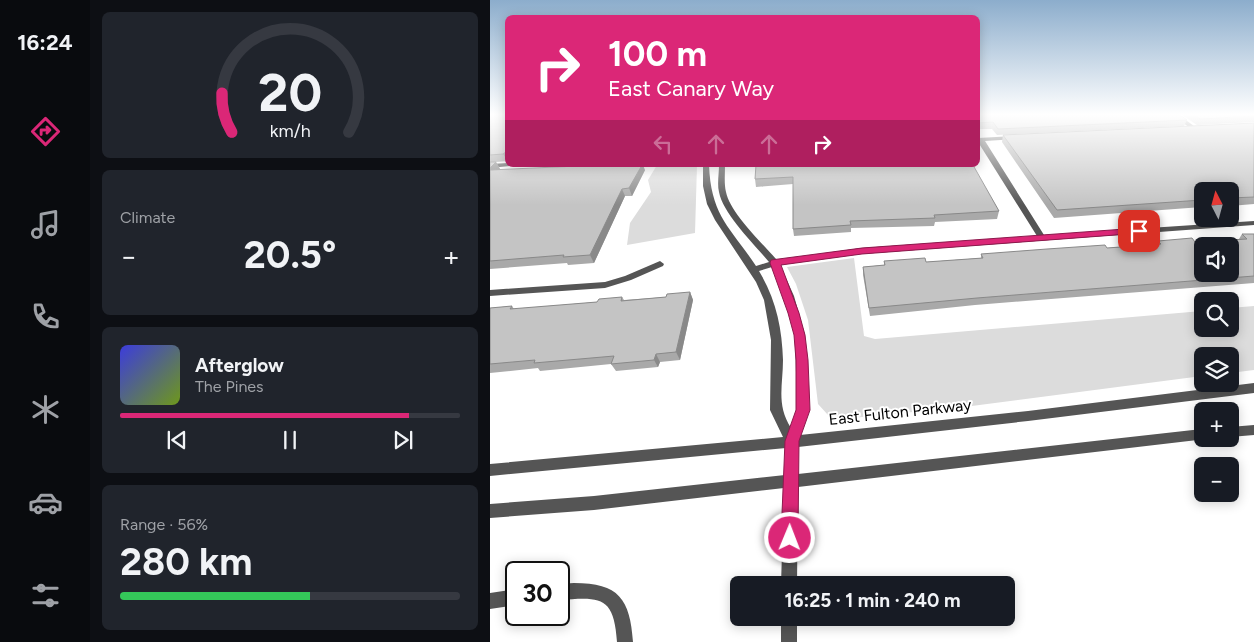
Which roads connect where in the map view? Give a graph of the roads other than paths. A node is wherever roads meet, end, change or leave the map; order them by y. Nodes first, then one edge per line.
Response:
1 (982, 145) edge
2 (505, 165) edge
3 (490, 166) edge
4 (706, 167) edge
5 (722, 167) edge
6 (1254, 223) edge
7 (1042, 238) junction
8 (775, 263) junction
9 (660, 264) dead end
10 (754, 270) junction
11 (490, 293) edge
12 (1254, 388) edge
13 (1254, 430) edge
14 (1239, 431) edge
15 (1194, 436) edge
16 (792, 441) junction
17 (490, 470) edge
18 (792, 481) junction
19 (490, 511) edge
20 (789, 576) edge
21 (570, 591) edge
22 (505, 599) edge
23 (490, 601) edge
24 (789, 626) edge
25 (625, 642) edge
26 (789, 642) edge

1 - 7 street
2 - 3 street
4 - 10 street
5 - 8 street
6 - 7 street
7 - 8 street
8 - 10 street
8 - 16 street
9 - 11 street
10 - 16 street
12 - 16 street, East Fulton Parkway
13 - 14 street
15 - 18 street
16 - 17 street, East Fulton Parkway
16 - 18 street
18 - 19 street
18 - 20 street
21 - 25 street
22 - 23 street
24 - 26 street

